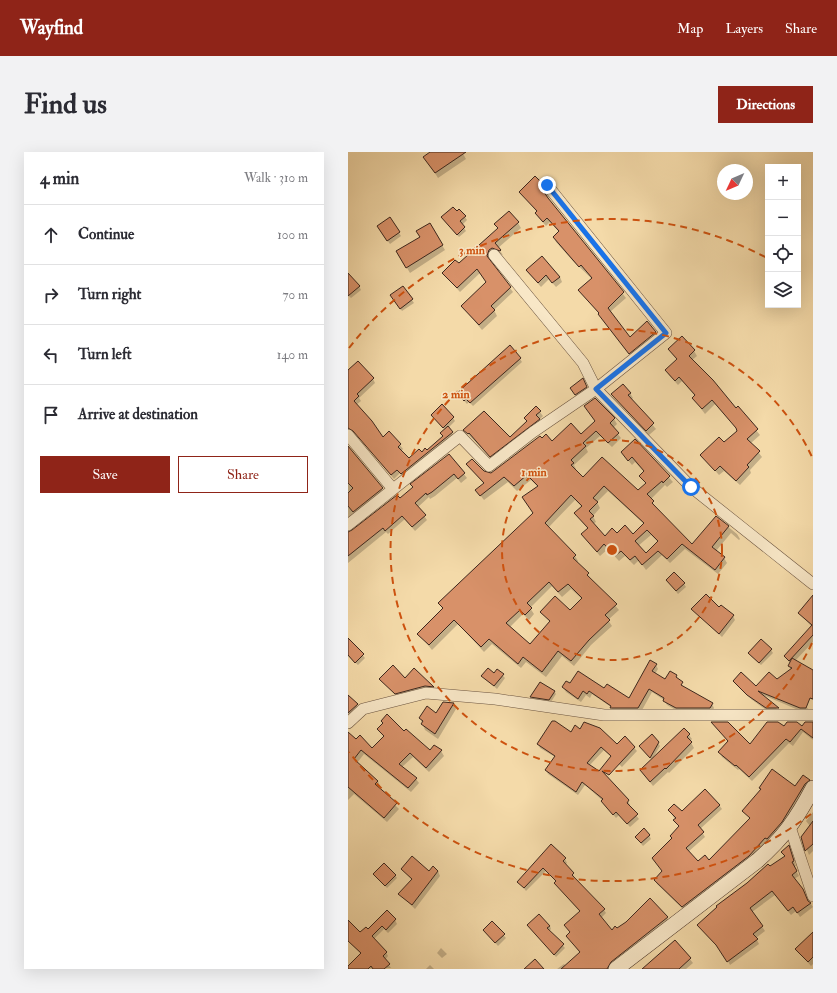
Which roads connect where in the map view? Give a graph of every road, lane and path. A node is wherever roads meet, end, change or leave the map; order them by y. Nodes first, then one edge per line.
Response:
1 (547, 185) dead end
2 (494, 255) dead end
3 (596, 389) junction
4 (348, 436) edge
5 (393, 489) junction
6 (348, 525) edge
7 (813, 584) edge
8 (813, 715) edge
9 (348, 723) edge
10 (813, 788) edge
11 (790, 827) junction
12 (813, 896) edge
13 (616, 969) edge

1 - 3 street
2 - 3 street
3 - 5 street
3 - 7 street
4 - 5 street
5 - 6 street
8 - 9 street
10 - 11 main road
11 - 12 street
11 - 13 main road

